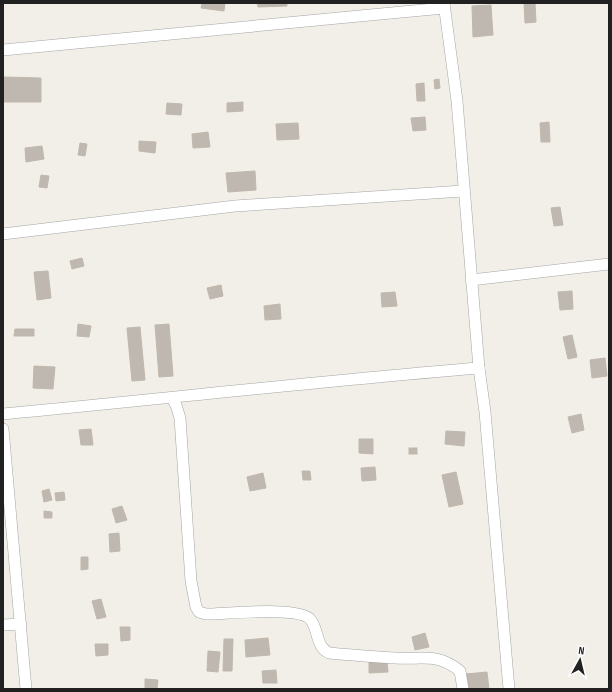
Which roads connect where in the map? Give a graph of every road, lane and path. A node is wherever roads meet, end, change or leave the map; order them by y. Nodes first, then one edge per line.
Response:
1 (444, 6) edge
2 (3, 50) edge
3 (463, 191) junction
4 (3, 234) edge
5 (609, 264) edge
6 (471, 280) junction
7 (479, 368) junction
8 (172, 398) junction
9 (3, 414) edge
10 (3, 429) edge
11 (21, 624) junction
12 (3, 625) edge
13 (26, 689) edge
14 (463, 689) edge
15 (509, 689) edge

1 - 2 street
1 - 3 street
3 - 4 street
3 - 6 street
5 - 6 street
6 - 7 street
7 - 8 street
7 - 15 street
8 - 9 street
8 - 14 street
10 - 11 street
11 - 12 street
11 - 13 street

